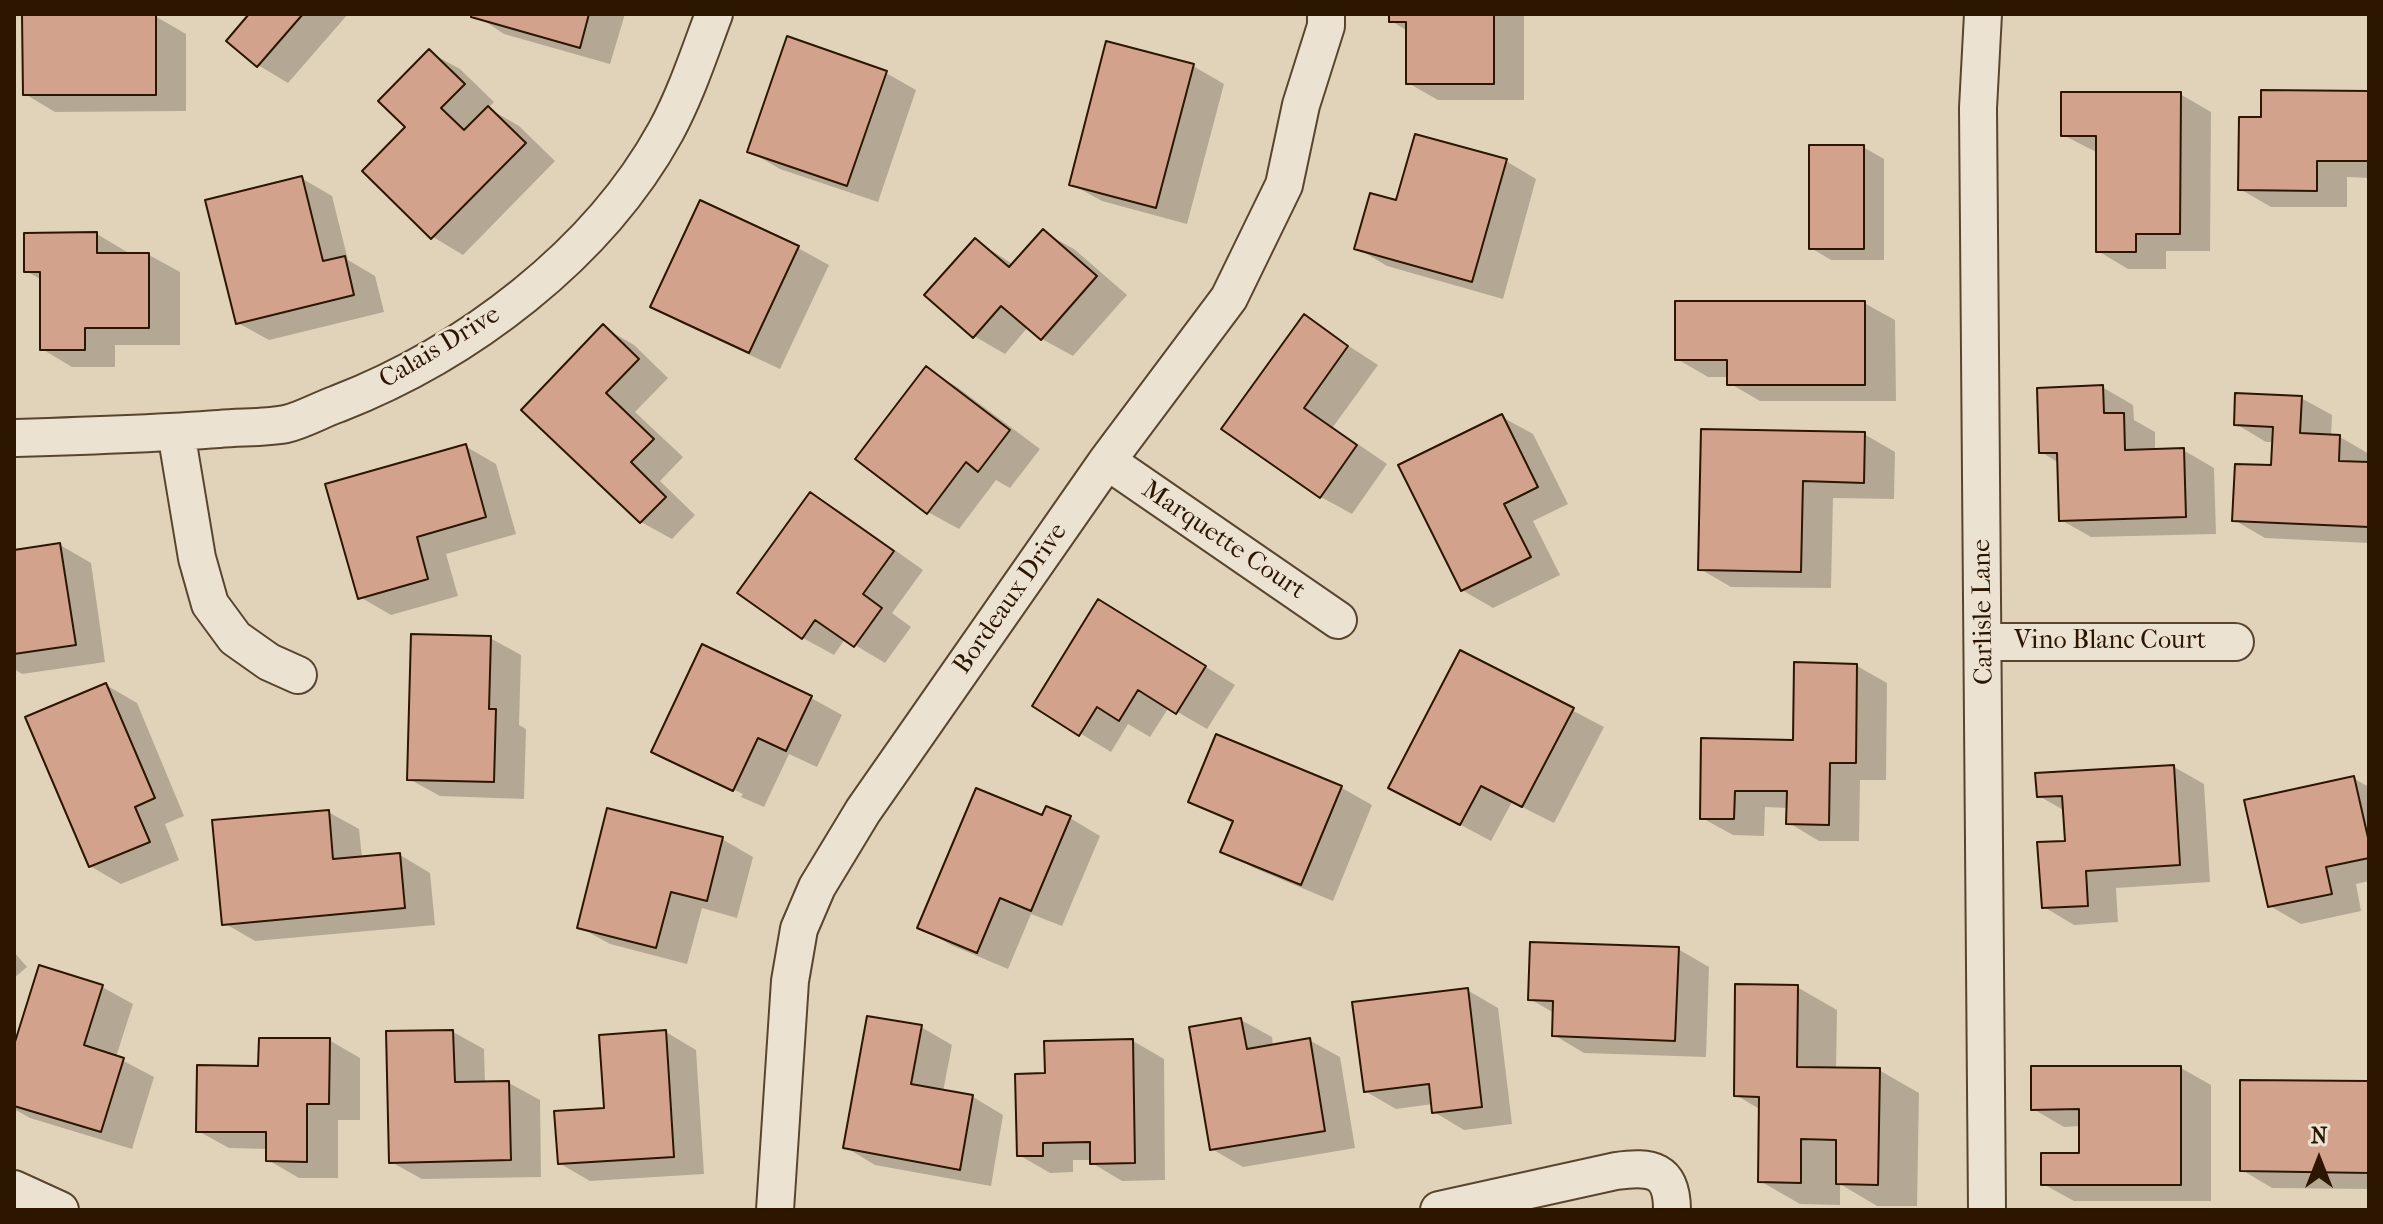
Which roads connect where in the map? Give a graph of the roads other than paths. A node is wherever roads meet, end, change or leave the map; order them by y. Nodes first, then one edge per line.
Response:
1 (714, 14) edge
2 (1326, 14) edge
3 (1983, 14) edge
4 (176, 432) junction
5 (14, 438) edge
6 (1107, 461) junction
7 (1338, 620) dead end
8 (1984, 642) junction
9 (2235, 642) dead end
10 (298, 675) dead end
11 (14, 1189) edge
12 (60, 1210) edge
13 (775, 1210) edge
14 (1439, 1210) edge
15 (1672, 1210) edge
16 (1987, 1210) edge

1 - 4 street, Calais Drive
2 - 6 street, Bordeaux Drive
3 - 8 street, Carlisle Lane
4 - 5 street, Calais Drive
4 - 10 street
6 - 7 street, Marquette Court
6 - 13 street, Bordeaux Drive
8 - 9 street, Vino Blanc Court
8 - 16 street, Carlisle Lane
11 - 12 street
14 - 15 street

